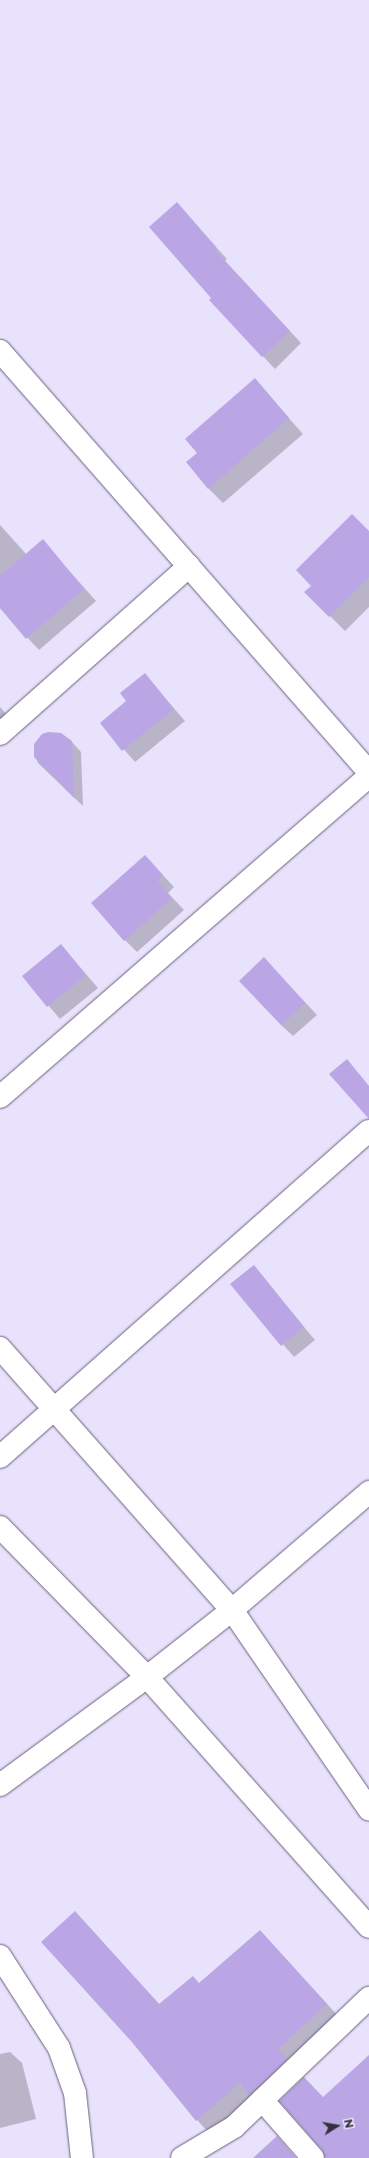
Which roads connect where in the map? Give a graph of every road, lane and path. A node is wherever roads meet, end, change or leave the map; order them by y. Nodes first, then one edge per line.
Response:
1 (2, 359) edge
2 (189, 566) junction
3 (0, 734) edge
4 (369, 772) edge
5 (369, 776) edge
6 (0, 1097) edge
7 (369, 1131) edge
8 (0, 1348) edge
9 (56, 1409) junction
10 (0, 1457) edge
11 (369, 1492) edge
12 (0, 1527) edge
13 (232, 1610) junction
14 (147, 1677) junction
15 (0, 1785) edge
16 (369, 1809) edge
17 (369, 1927) edge
18 (0, 1956) edge
19 (369, 1998) edge
20 (262, 2100) junction
21 (82, 2158) edge
22 (182, 2158) edge
23 (313, 2158) edge

1 - 2 street
2 - 3 street
2 - 4 street
5 - 6 street
7 - 9 street
8 - 9 street
9 - 10 street
9 - 13 street
11 - 13 street
12 - 14 street
13 - 14 street
13 - 16 street
14 - 15 street
14 - 17 street
18 - 21 street
19 - 20 street
20 - 22 street
20 - 23 street

